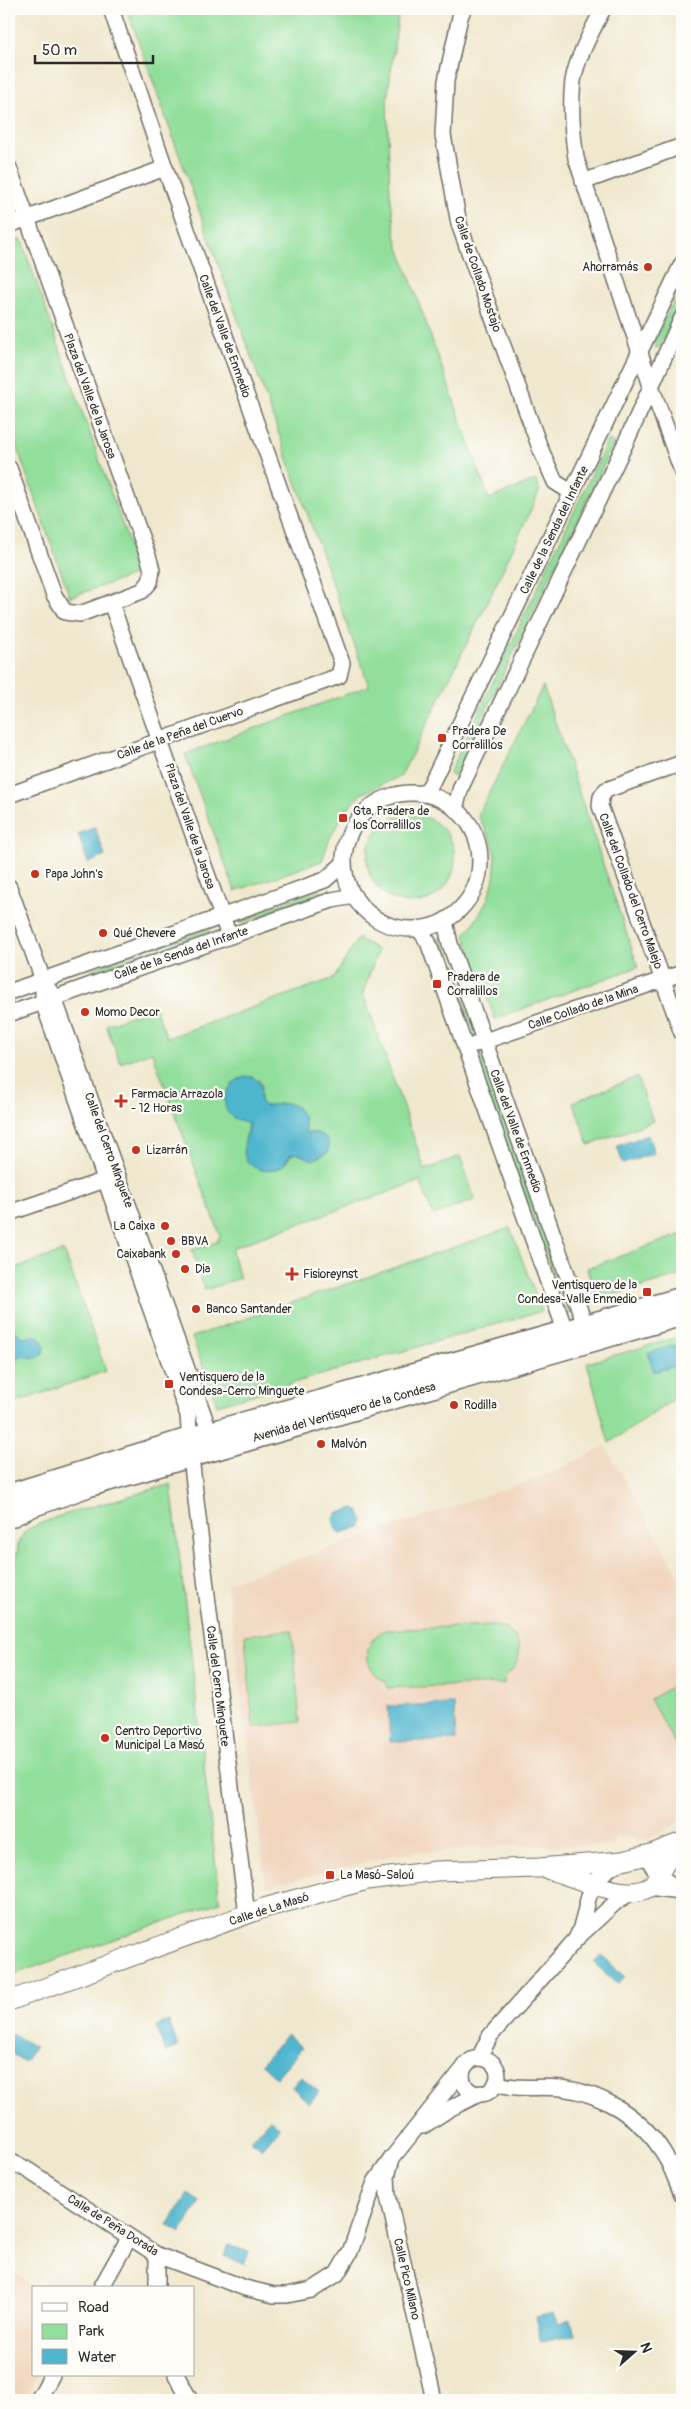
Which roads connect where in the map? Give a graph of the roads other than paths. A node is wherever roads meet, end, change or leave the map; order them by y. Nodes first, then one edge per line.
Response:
1 (111, 9) edge
2 (463, 9) edge
3 (603, 9) edge
4 (682, 146) edge
5 (9, 168) edge
6 (165, 168) junction
7 (583, 182) junction
8 (27, 218) junction
9 (9, 224) edge
10 (682, 264) edge
11 (682, 318) edge
12 (640, 354) junction
13 (651, 386) junction
14 (9, 468) edge
15 (682, 471) edge
16 (572, 492) junction
17 (111, 604) junction
18 (342, 662) joint
19 (160, 741) junction
20 (682, 763) edge
21 (423, 794) junction
22 (9, 795) edge
23 (455, 809) junction
24 (343, 864) junction
25 (9, 887) edge
26 (354, 896) junction
27 (222, 916) junction
28 (445, 921) junction
29 (419, 929) junction
30 (229, 936) junction
31 (682, 973) edge
32 (43, 980) junction
33 (664, 980) junction
34 (9, 992) edge
35 (48, 1000) junction
36 (9, 1014) edge
37 (682, 1033) edge
38 (464, 1042) junction
39 (485, 1042) junction
40 (105, 1180) junction
41 (9, 1214) edge
42 (682, 1298) edge
43 (682, 1315) edge
44 (578, 1336) junction
45 (197, 1443) junction
46 (9, 1495) edge
47 (9, 1517) edge
48 (682, 1843) edge
49 (643, 1857) junction
50 (622, 1861) junction
51 (539, 1868) junction
52 (591, 1885) junction
53 (640, 1886) junction
54 (681, 1892) edge
55 (247, 1915) junction
56 (577, 1938) junction
57 (9, 2001) edge
58 (478, 2058) junction
59 (464, 2069) junction
60 (496, 2083) junction
61 (482, 2093) junction
62 (396, 2152) junction
63 (9, 2161) edge
64 (372, 2190) junction
65 (682, 2194) edge
66 (389, 2200) junction
67 (362, 2222) junction
68 (129, 2238) junction
69 (158, 2255) junction
70 (102, 2286) edge
71 (157, 2286) edge
72 (51, 2376) edge
73 (177, 2376) edge
74 (38, 2400) edge
75 (190, 2400) edge
76 (434, 2400) edge

1 - 6 street, Calle del Valle de Enmedio
2 - 16 street, Calle de Collado Mostajo
3 - 7 street
4 - 7 street
5 - 8 street, Plaza del Valle de la Jarosa
6 - 8 street
6 - 18 street, Calle del Valle de Enmedio
7 - 12 street
8 - 9 street
8 - 17 street, Plaza del Valle de la Jarosa
10 - 12 street, Calle de la Senda del Infante
11 - 13 street
12 - 13 street
12 - 16 street, Calle de la Senda del Infante
13 - 15 street
13 - 23 street
14 - 17 street, Plaza del Valle de la Jarosa
16 - 21 street, Calle de la Senda del Infante
17 - 19 street, Plaza del Valle de la Jarosa
18 - 19 street, Calle de la Peña del Cuervo
19 - 22 street, Calle de la Peña del Cuervo
19 - 27 street, Plaza del Valle de la Jarosa
20 - 33 street, Calle del Collado del Cerro Malejo
21 - 23 street
21 - 24 street
23 - 28 street
24 - 26 street
24 - 27 street, Calle de la Senda del Infante
25 - 32 street, Calle del Cerro Minguete
26 - 29 street
26 - 30 street, Calle de la Senda del Infante
27 - 30 street, Plaza del Valle de la Jarosa
27 - 32 street, Calle de la Senda del Infante
28 - 29 street
28 - 39 street, Calle del Valle de Enmedio
29 - 38 street, Calle del Valle de Enmedio
30 - 35 street, Calle de la Senda del Infante
31 - 33 street, Calle Collado de la Mina
32 - 34 street, Calle de la Senda del Infante
32 - 35 street, Calle del Cerro Minguete
33 - 37 street, Calle del Collado del Cerro Malejo
33 - 39 street, Calle Collado de la Mina
35 - 36 street, Calle de la Senda del Infante
35 - 40 street, Calle del Cerro Minguete
35 - 45 street, Calle del Cerro Minguete
38 - 39 street, Calle Collado de la Mina
38 - 44 street, Calle del Valle de Enmedio
39 - 44 street, Calle del Valle de Enmedio
40 - 41 street
40 - 45 street, Calle del Cerro Minguete
42 - 44 main road, Avenida del Ventisquero de la Condesa
43 - 44 main road, Avenida del Ventisquero de la Condesa
44 - 45 main road, Avenida del Ventisquero de la Condesa
44 - 45 main road, Avenida del Ventisquero de la Condesa
45 - 46 main road, Avenida del Ventisquero de la Condesa
45 - 47 main road, Avenida del Ventisquero de la Condesa
45 - 55 street, Calle del Cerro Minguete
48 - 49 street, Calle de La Masó
48 - 53 street, Calle de La Masó
49 - 50 street, Calle de La Masó
49 - 53 street
50 - 51 street, Calle de La Masó
50 - 52 street
50 - 53 street
51 - 52 street, Calle de La Masó
51 - 55 street, Calle de La Masó
52 - 53 street, Calle de La Masó
52 - 56 street, Calle Pico Milano
53 - 54 street
53 - 56 street, Calle Pico Milano
55 - 57 street, Calle de La Masó
56 - 58 street, Calle Pico Milano
58 - 59 street, Calle Pico Milano
58 - 60 street
59 - 61 street
59 - 62 street, Calle Pico Milano
60 - 61 street, Calle Pico Milano
60 - 65 street
61 - 62 street, Calle Pico Milano
62 - 64 street, Calle Pico Milano
62 - 66 street, Calle Pico Milano
63 - 68 street, Calle de Peña Dorada
64 - 66 street
64 - 67 street, Calle Pico Milano
66 - 67 street
66 - 76 street, Calle Pico Milano
67 - 69 street, Calle de Peña Dorada
68 - 69 street, Calle de Peña Dorada
68 - 70 street
69 - 71 street
72 - 74 street
73 - 75 street

